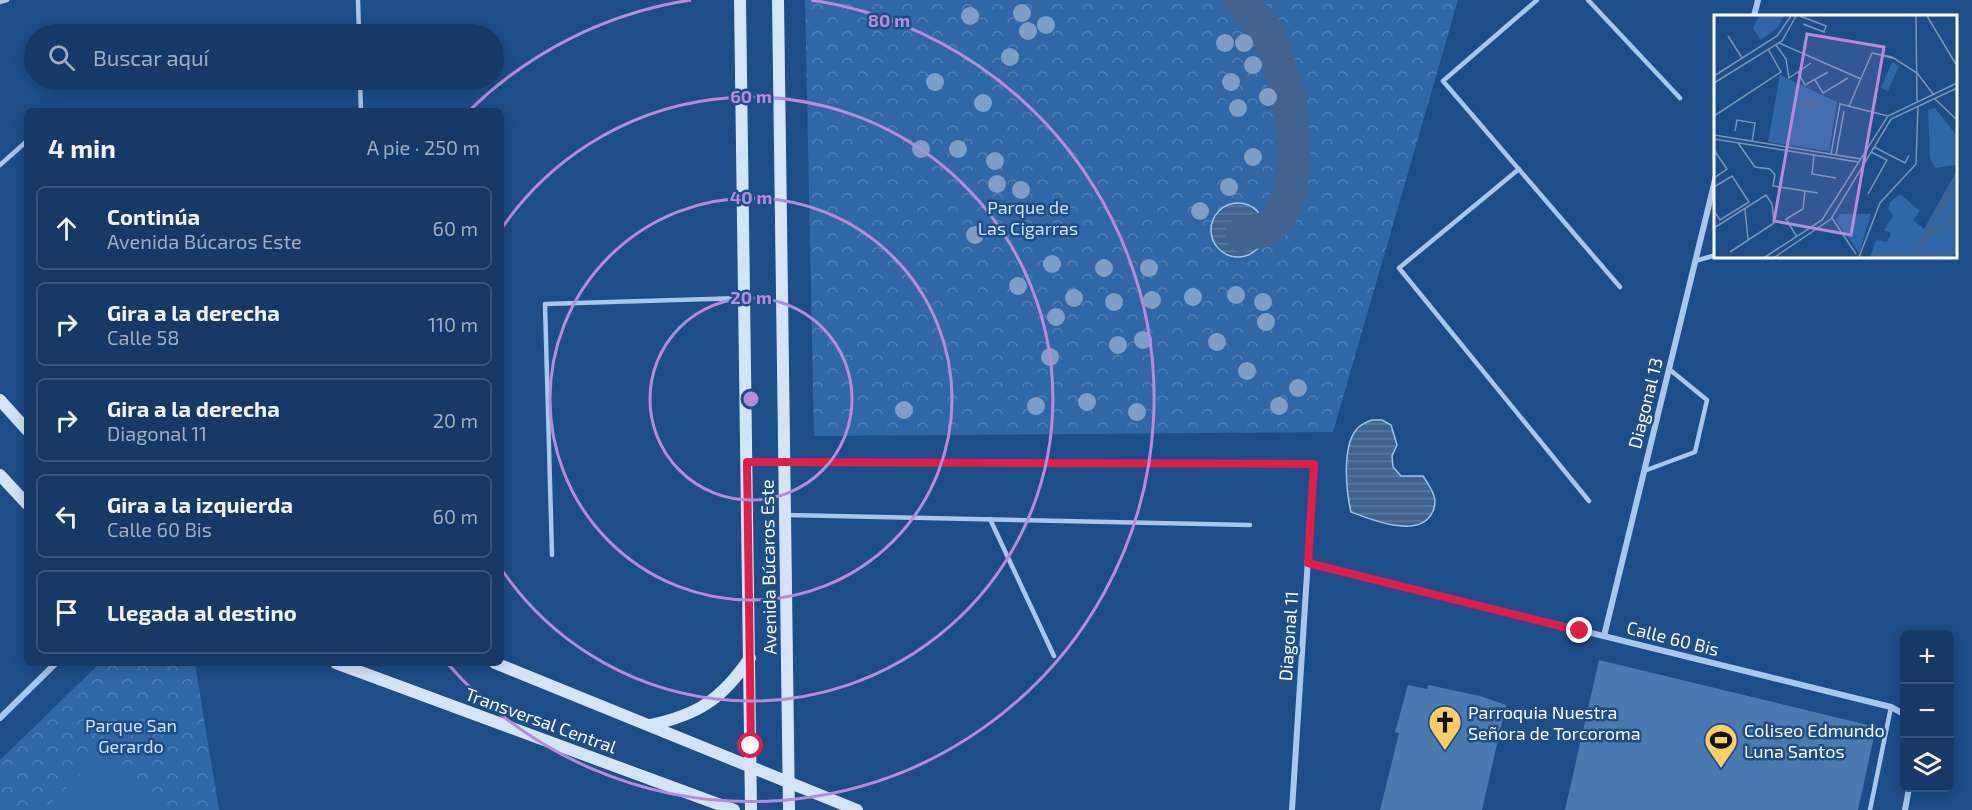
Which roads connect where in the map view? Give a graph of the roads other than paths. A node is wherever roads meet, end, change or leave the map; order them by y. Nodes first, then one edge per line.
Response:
1 (7, 0) edge
2 (358, 0) edge
3 (740, 0) edge
4 (777, 0) edge
5 (1537, 0) edge
6 (1588, 0) edge
7 (1758, 0) edge
8 (0, 2) edge
9 (1754, 15) edge
10 (359, 24) edge
11 (360, 90) edge
12 (1680, 98) dead end
13 (361, 108) edge
14 (24, 144) edge
15 (0, 165) edge
16 (1519, 169) junction
17 (1714, 184) edge
18 (1714, 256) edge
19 (1695, 261) junction
20 (1620, 287) dead end
21 (744, 298) junction
22 (1669, 369) junction
23 (0, 400) edge
24 (24, 427) edge
25 (747, 462) junction
26 (784, 462) junction
27 (1644, 471) junction
28 (0, 475) edge
29 (24, 501) edge
30 (1589, 501) dead end
31 (785, 515) junction
32 (990, 519) junction
33 (1250, 525) dead end
34 (552, 555) dead end
35 (1308, 563) junction
36 (1604, 636) junction
37 (1054, 656) dead end
38 (750, 658) junction
39 (53, 666) edge
40 (344, 666) edge
41 (502, 666) edge
42 (1891, 707) junction
43 (1900, 712) edge
44 (0, 718) edge
45 (650, 725) junction
46 (751, 767) junction
47 (789, 782) junction
48 (1908, 792) edge
49 (734, 810) edge
50 (751, 810) edge
51 (789, 810) edge
52 (857, 810) edge
53 (1292, 810) edge
54 (1870, 810) edge
55 (1905, 810) edge

1 - 8 lane
2 - 10 lane
3 - 21 street, Avenida Búcaros Este
4 - 26 street, Avenida Búcaros Este
5 - 16 lane
6 - 12 lane
7 - 9 street
11 - 13 lane
14 - 15 lane
16 - 20 lane
16 - 30 lane
17 - 19 street, Diagonal 13
18 - 19 lane
19 - 22 street, Diagonal 13
21 - 25 street, Avenida Búcaros Este
21 - 34 lane
22 - 27 street, Diagonal 13
22 - 27 lane
23 - 24 street
25 - 26 street
25 - 38 street, Avenida Búcaros Este
26 - 31 street, Avenida Búcaros Este
26 - 35 street, Diagonal 11
27 - 36 street, Diagonal 13
28 - 29 street
31 - 32 lane
31 - 47 street, Avenida Búcaros Este
32 - 33 lane
32 - 37 lane
35 - 36 street, Calle 60 Bis
35 - 53 street, Diagonal 11
36 - 42 street, Calle 60 Bis
38 - 45 street
38 - 46 street, Avenida Búcaros Este
39 - 44 street
40 - 49 street, Transversal Central
41 - 45 street, Transversal Central
42 - 43 street
42 - 54 lane
45 - 46 street, Transversal Central
46 - 47 street, Transversal Central
46 - 50 street, Avenida Búcaros Este
47 - 51 street, Avenida Búcaros Este
47 - 52 street, Transversal Central
48 - 55 street

